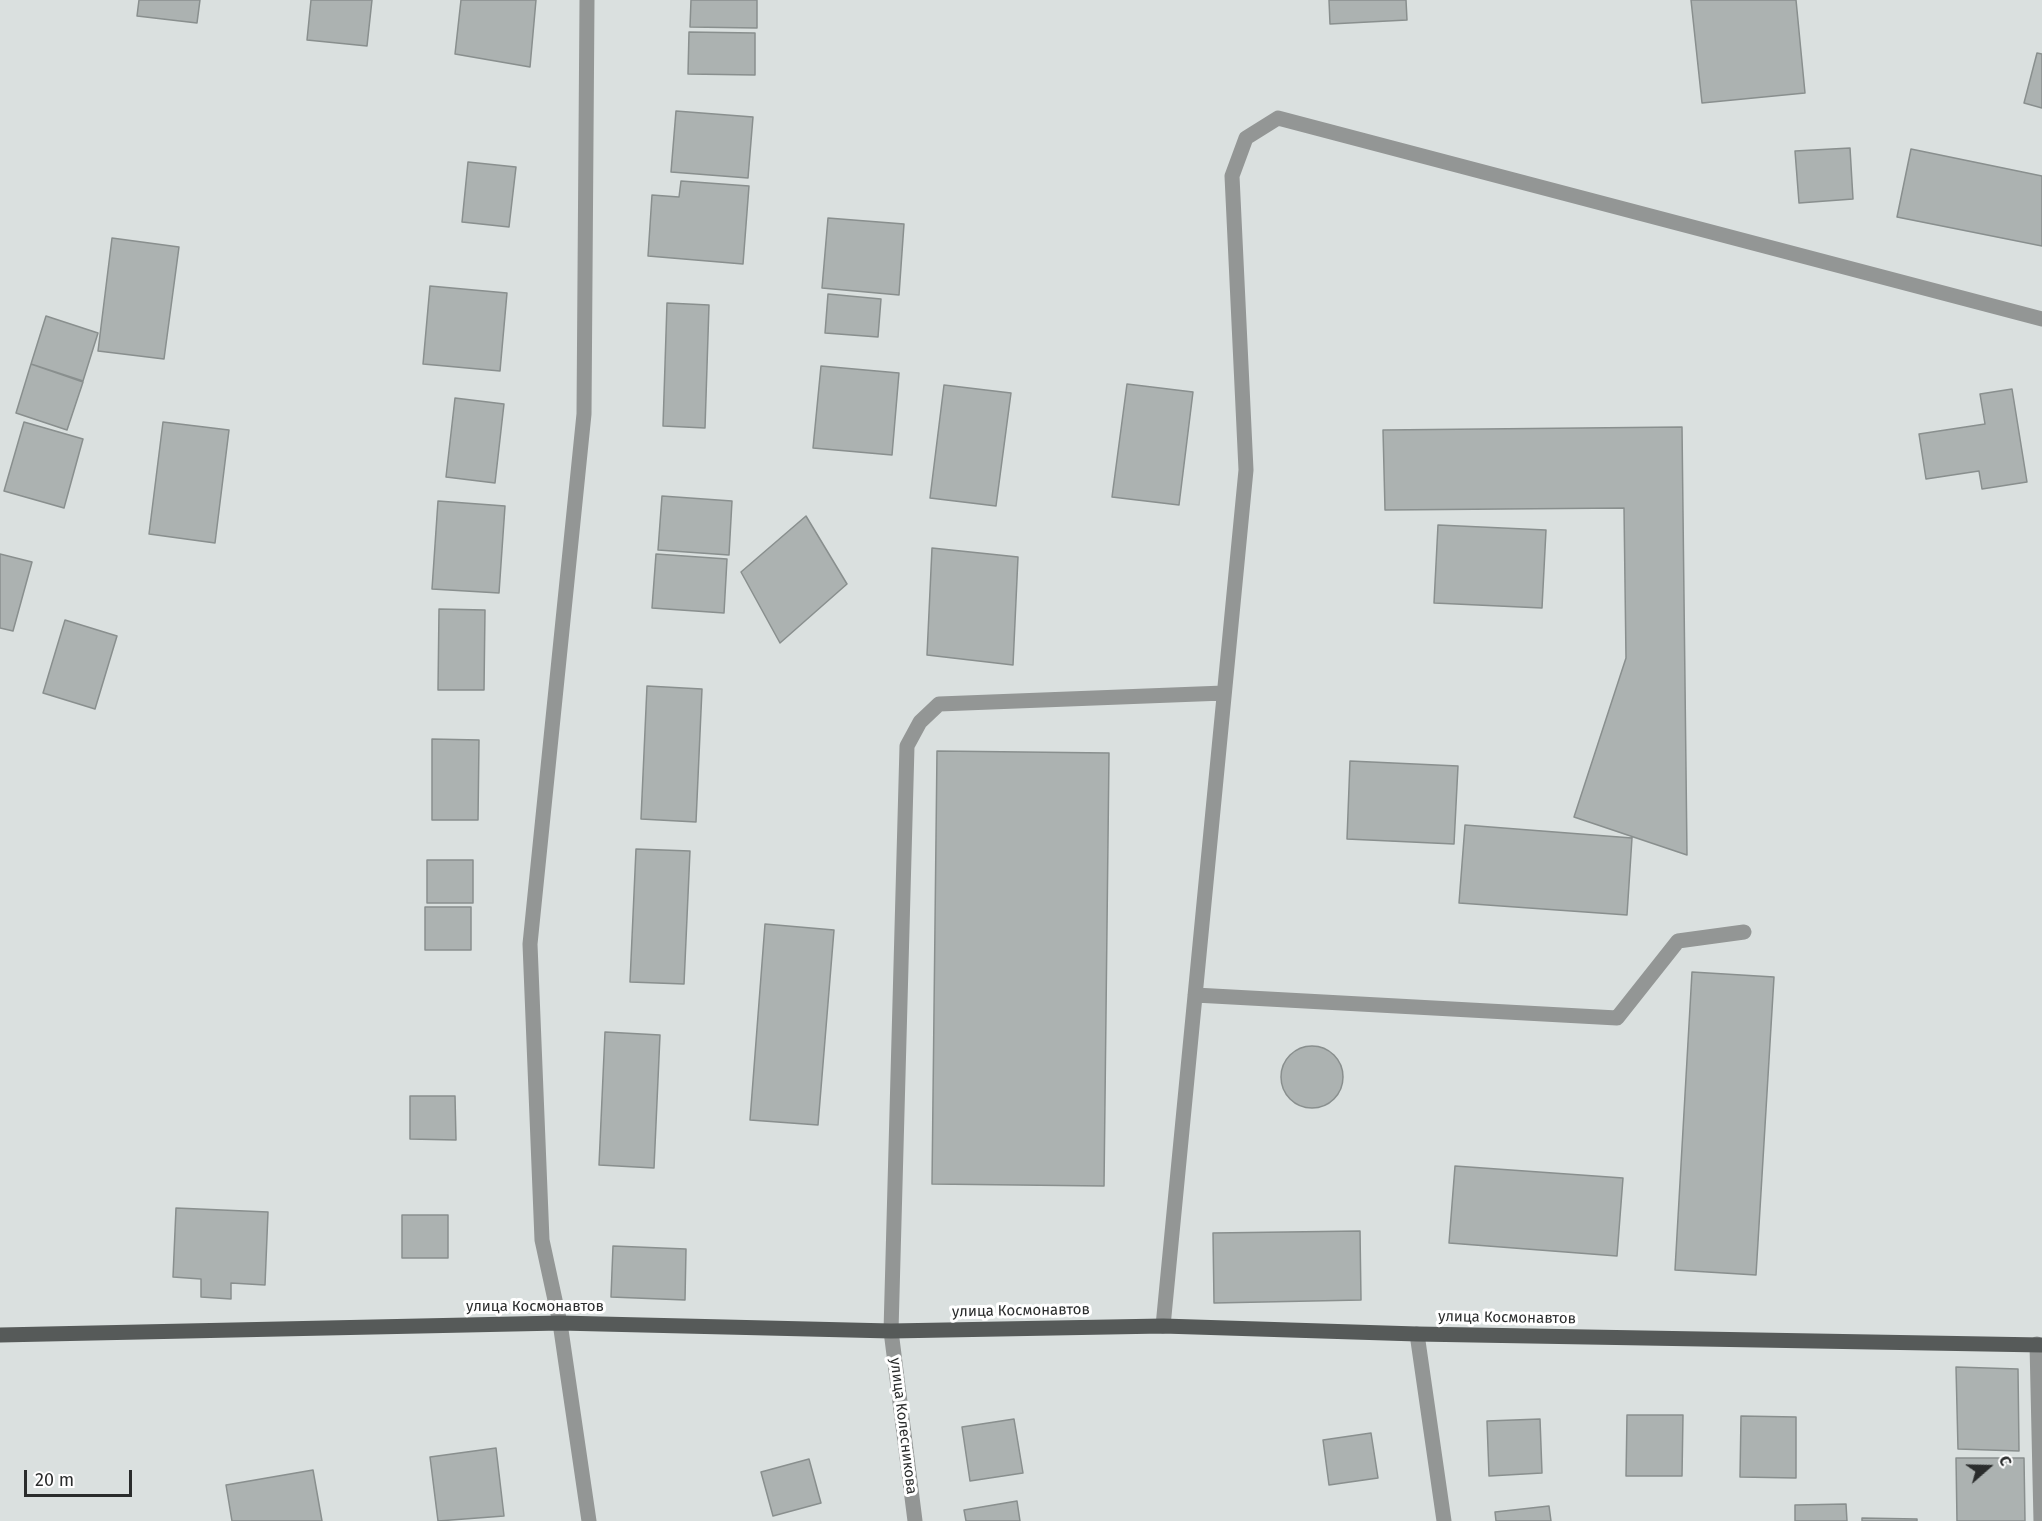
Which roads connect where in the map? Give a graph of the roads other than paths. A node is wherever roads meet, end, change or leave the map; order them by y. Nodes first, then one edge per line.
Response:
1 (587, 0) edge
2 (2042, 319) edge
3 (1224, 693) junction
4 (1744, 932) dead end
5 (1195, 995) junction
6 (560, 1323) junction
7 (1163, 1326) junction
8 (891, 1331) junction
9 (1417, 1334) junction
10 (0, 1335) edge
11 (2039, 1345) edge
12 (589, 1521) edge
13 (915, 1521) edge
14 (1444, 1521) edge
15 (2041, 1521) edge

1 - 6 street
2 - 3 street
3 - 5 street
3 - 8 street, улица Колесникова
4 - 5 street
5 - 7 street
6 - 8 main road, улица Космонавтов
6 - 10 main road, улица Космонавтов
6 - 12 street
7 - 8 main road, улица Космонавтов
7 - 9 main road, улица Космонавтов
8 - 13 street, улица Колесникова
9 - 11 main road, улица Космонавтов
9 - 14 street
11 - 15 street

